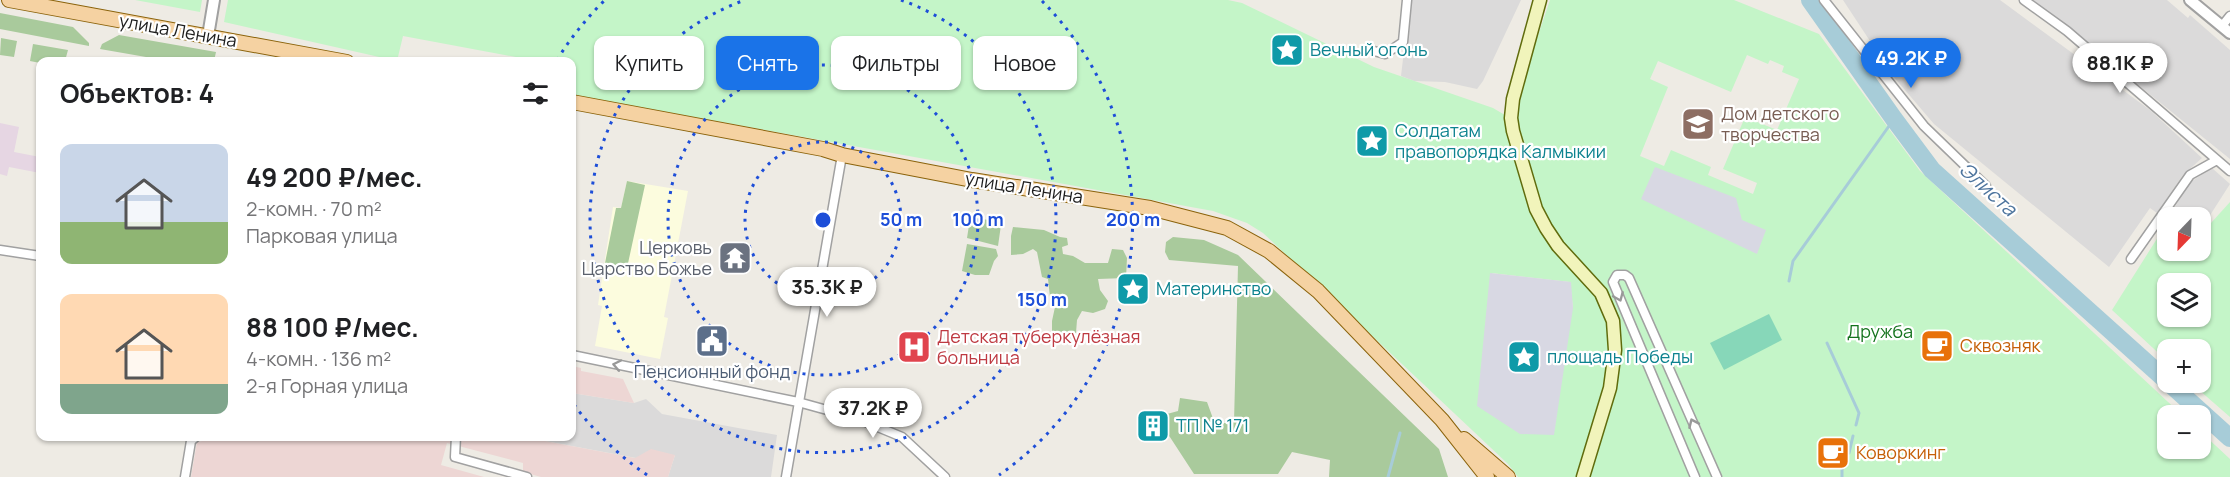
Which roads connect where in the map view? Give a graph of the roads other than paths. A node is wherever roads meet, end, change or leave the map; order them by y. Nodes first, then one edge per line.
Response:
1 (9, 0) edge
2 (214, 0) edge
3 (1407, 0) edge
4 (1540, 0) edge
5 (1824, 0) edge
6 (2024, 0) edge
7 (2190, 0) edge
8 (2230, 16) edge
9 (2226, 30) edge
10 (208, 36) junction
11 (1374, 51) dead end
12 (319, 57) edge
13 (576, 103) edge
14 (842, 155) junction
15 (2217, 160) junction
16 (2230, 171) edge
17 (1986, 186) dead end
18 (0, 250) edge
19 (36, 255) edge
20 (2131, 259) dead end
21 (576, 356) edge
22 (798, 402) junction
23 (1442, 420) junction
24 (191, 441) edge
25 (456, 441) edge
26 (185, 477) edge
27 (527, 477) edge
28 (786, 477) edge
29 (945, 477) edge
30 (1487, 477) edge
31 (1508, 477) edge
32 (1583, 477) edge
33 (1695, 477) edge
34 (1717, 477) edge

1 - 10 main road, улица Ленина
2 - 10 street
3 - 11 street
4 - 32 main road
5 - 17 street
6 - 15 street
7 - 9 street
8 - 9 street
10 - 12 main road, улица Ленина
13 - 14 main road, улица Ленина
14 - 22 street
14 - 23 main road, улица Ленина
15 - 16 street
15 - 20 street
18 - 19 street
22 -> 21 street
22 - 28 street
22 - 29 street
23 - 30 main road, улица Ленина
23 - 31 main road, улица Ленина
24 - 26 street
25 - 27 street
34 -> 33 street

